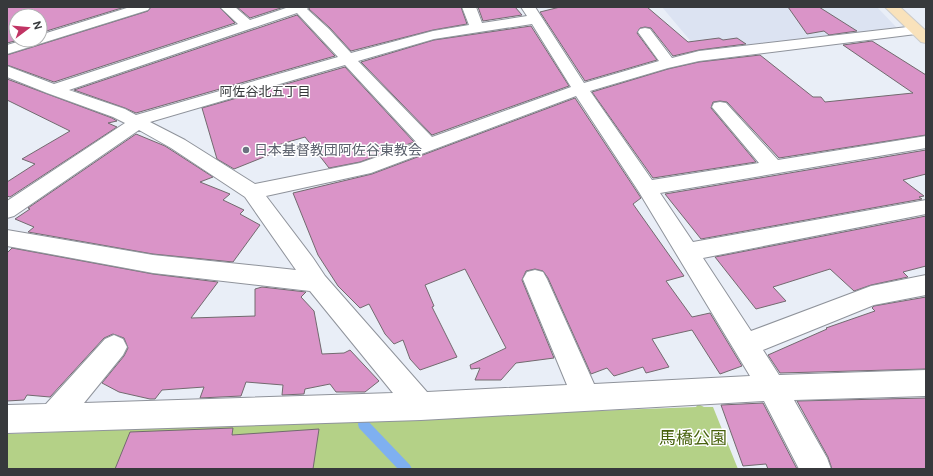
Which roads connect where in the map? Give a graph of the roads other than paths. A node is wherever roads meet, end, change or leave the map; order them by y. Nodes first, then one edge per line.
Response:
1 (143, 7) edge
2 (228, 7) edge
3 (300, 7) edge
4 (469, 7) edge
5 (892, 7) edge
6 (532, 10) edge
7 (248, 25) junction
8 (478, 29) junction
9 (645, 32) dead end
10 (921, 34) edge
11 (48, 37) edge
12 (348, 59) junction
13 (668, 63) junction
14 (10, 75) edge
15 (580, 89) junction
16 (54, 90) junction
17 (720, 107) dead end
18 (136, 122) junction
19 (926, 142) edge
20 (428, 144) junction
21 (773, 167) junction
22 (647, 188) junction
23 (252, 192) junction
24 (926, 207) edge
25 (7, 211) edge
26 (7, 238) edge
27 (687, 252) junction
28 (535, 279) dead end
29 (317, 283) junction
30 (926, 285) edge
31 (744, 345) junction
32 (114, 347) dead end
33 (926, 383) edge
34 (772, 388) junction
35 (586, 397) junction
36 (421, 406) junction
37 (53, 417) junction
38 (7, 418) edge
39 (816, 469) edge

1 - 11 street
2 - 7 street
3 - 7 street
3 - 12 street
4 - 8 street
5 - 10 main road
6 - 8 street
6 - 15 street
7 - 16 street
8 - 12 street
9 - 13 street
10 - 13 street
12 - 18 street
12 - 20 street
13 - 15 street
14 - 16 street
15 - 20 street
15 - 22 street
16 - 18 street
17 - 21 street
18 - 23 street
18 - 25 street
19 - 21 street
20 - 23 street
21 - 22 street
22 - 27 street
23 - 29 street
24 - 27 street
26 - 29 street
27 - 31 street
28 - 35 street
29 - 36 street
30 - 31 street
31 - 34 street
32 - 37 street
33 - 34 street
34 - 35 street
34 - 39 street
35 - 36 street
36 - 37 street
37 - 38 street

